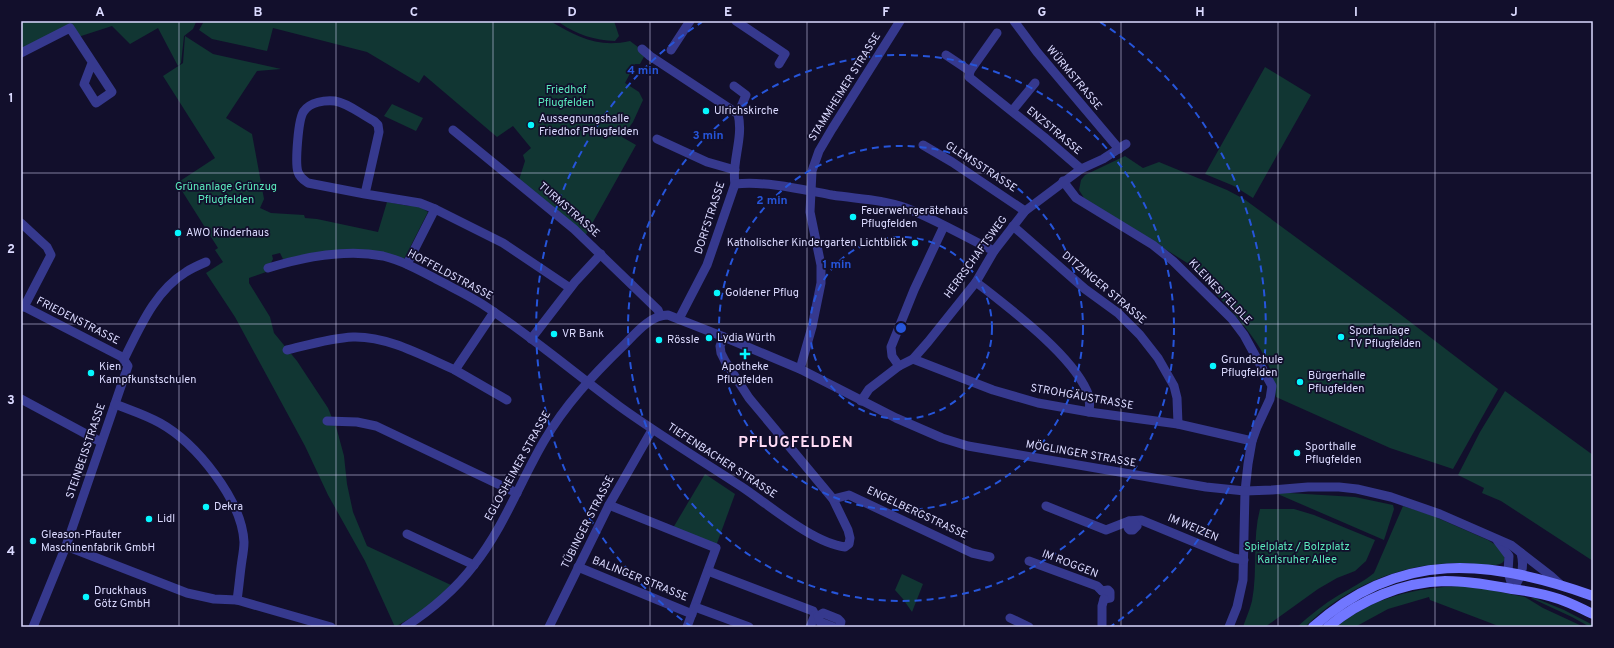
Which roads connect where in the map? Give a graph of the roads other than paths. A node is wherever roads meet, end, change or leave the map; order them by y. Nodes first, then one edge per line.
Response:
1 (690, 21) edge
2 (736, 21) edge
3 (1014, 21) edge
4 (895, 23) edge
5 (997, 33) dead end
6 (642, 49) dead end
7 (671, 50) dead end
8 (21, 53) edge
9 (946, 55) dead end
10 (92, 63) dead end
11 (779, 64) dead end
12 (970, 71) junction
13 (1035, 83) dead end
14 (734, 86) dead end
15 (1012, 111) junction
16 (738, 114) junction
17 (453, 130) dead end
18 (657, 139) dead end
19 (923, 145) dead end
20 (1122, 146) joint
21 (1081, 169) junction
22 (735, 170) junction
23 (1063, 181) junction
24 (735, 184) junction
25 (810, 190) junction
26 (365, 194) junction
27 (434, 209) junction
28 (1025, 210) junction
29 (21, 223) edge
30 (944, 226) junction
31 (1013, 226) junction
32 (994, 251) junction
33 (601, 254) junction
34 (206, 262) dead end
35 (407, 264) junction
36 (268, 268) dead end
37 (976, 282) junction
38 (570, 288) junction
39 (22, 306) edge
40 (494, 312) junction
41 (660, 315) junction
42 (679, 320) junction
43 (724, 337) junction
44 (531, 339) junction
45 (287, 350) dead end
46 (124, 359) junction
47 (913, 359) junction
48 (899, 366) junction
49 (800, 369) junction
50 (455, 370) junction
51 (587, 382) junction
52 (21, 400) edge
53 (507, 400) dead end
54 (860, 401) junction
55 (115, 404) junction
56 (1089, 412) junction
57 (327, 421) dead end
58 (1178, 424) junction
59 (652, 430) junction
60 (1252, 441) junction
61 (101, 442) junction
62 (1245, 490) junction
63 (517, 493) junction
64 (833, 499) junction
65 (608, 505) junction
66 (1046, 506) dead end
67 (407, 534) dead end
68 (1496, 539) junction
69 (66, 546) junction
70 (1521, 553) junction
71 (990, 556) dead end
72 (1029, 560) dead end
73 (1244, 560) junction
74 (474, 565) junction
75 (578, 567) junction
76 (708, 571) junction
77 (1508, 572) junction
78 (1521, 575) junction
79 (1561, 585) junction
80 (1513, 589) junction
81 (1593, 596) edge
82 (237, 600) junction
83 (694, 610) junction
84 (1593, 614) edge
85 (816, 616) junction
86 (1010, 618) dead end
87 (1026, 626) edge
88 (34, 627) edge
89 (331, 627) edge
90 (405, 627) edge
91 (548, 627) edge
92 (688, 627) edge
93 (749, 627) edge
94 (810, 627) edge
95 (833, 627) edge
96 (839, 627) edge
97 (1102, 627) edge
98 (1229, 627) edge
99 (1313, 627) edge
100 (1328, 627) edge

1 - 7 street
2 - 11 street
3 - 20 street, WÜRMSTRASSE
4 - 25 street, STAMMHEIMER STRASSE
5 - 12 street
6 - 16 street
8 - 10 street
9 - 12 street, ENZSTRASSE
12 - 15 street, ENZSTRASSE
13 - 15 street, ENZSTRASSE
14 - 16 street
15 - 21 street, ENZSTRASSE
16 - 22 street, DORFSTRASSE
17 - 33 street, TURMSTRASSE
18 - 22 street
19 - 28 street, GLEMSSTRASSE
20 - 21 street, HERRSCHAFTSWEG
21 - 23 street, HERRSCHAFTSWEG
22 - 24 street, DORFSTRASSE
23 - 28 street, HERRSCHAFTSWEG
23 - 60 street, KLEINES FELDLE
24 - 25 street
24 - 42 street, DORFSTRASSE
25 - 30 street
25 - 49 street, STAMMHEIMER STRASSE
26 - 26 street
26 - 27 street
27 - 35 street
27 - 38 street
28 - 31 street, HERRSCHAFTSWEG
29 - 39 street
30 - 32 street
30 - 48 street
31 - 32 street, HERRSCHAFTSWEG
31 - 58 street, DITZINGER STRASSE
32 - 37 street, HERRSCHAFTSWEG
33 - 38 street
33 - 41 street, TURMSTRASSE
34 - 46 street, STEINBEISSTRASSE
35 - 36 street, HOFFELDSTRASSE
35 - 40 street, HOFFELDSTRASSE
37 - 47 street, HERRSCHAFTSWEG
37 - 56 street
38 - 44 street
39 - 46 street, FRIEDENSTRASSE
40 - 44 street, HOFFELDSTRASSE
40 - 50 street
41 - 42 street
41 - 51 street, EGLOSHEIMER STRASSE
42 - 43 street, MÖGLINGER STRASSE
43 - 49 street, MÖGLINGER STRASSE
43 - 64 street
44 - 51 street, HOFFELDSTRASSE
45 - 50 street
46 - 55 street, STEINBEISSTRASSE
47 - 48 street, HERRSCHAFTSWEG
47 - 56 street, STROHGÄUSTRASSE
48 - 54 street, HERRSCHAFTSWEG
49 - 54 street, MÖGLINGER STRASSE
50 - 53 street
51 - 59 street, TIEFENBACHER STRASSE
51 - 63 street, EGLOSHEIMER STRASSE
52 - 61 street
54 - 62 street, MÖGLINGER STRASSE
55 - 61 street, STEINBEISSTRASSE
55 - 82 street
56 - 58 street, STROHGÄUSTRASSE
57 - 63 street
58 - 60 street, STROHGÄUSTRASSE
59 - 64 street, TIEFENBACHER STRASSE
59 - 65 street, TÜBINGER STRASSE
60 - 62 street, KLEINES FELDLE
61 - 69 street, STEINBEISSTRASSE
62 - 68 street, MÖGLINGER STRASSE
62 - 73 street, KLEINES FELDLE
63 - 74 street, EGLOSHEIMER STRASSE
64 - 71 street, ENGELBERGSTRASSE
65 - 75 street, TÜBINGER STRASSE
65 - 76 street
66 - 73 street, IM WEIZEN
67 - 74 street
68 - 70 street, MÖGLINGER STRASSE
68 - 77 street, MÖGLINGER STRASSE
69 - 82 street
69 - 88 street, STEINBEISSTRASSE
70 - 78 street
70 - 79 street, MÖGLINGER STRASSE
72 - 97 street, IM ROGGEN
73 - 98 street, KLEINES FELDLE
74 - 90 street, EGLOSHEIMER STRASSE
75 - 83 street, BALINGER STRASSE
75 - 91 street, TÜBINGER STRASSE
76 - 83 street
76 - 85 street
77 - 78 main road
77 - 80 street, MÖGLINGER STRASSE
77 - 99 main road
78 - 79 main road
78 - 80 street
79 - 81 main road
80 - 84 main road
80 - 100 main road
82 - 89 street
83 - 92 street
83 - 93 street, BALINGER STRASSE
85 - 94 street
85 - 95 street
85 - 96 street
86 - 87 street

